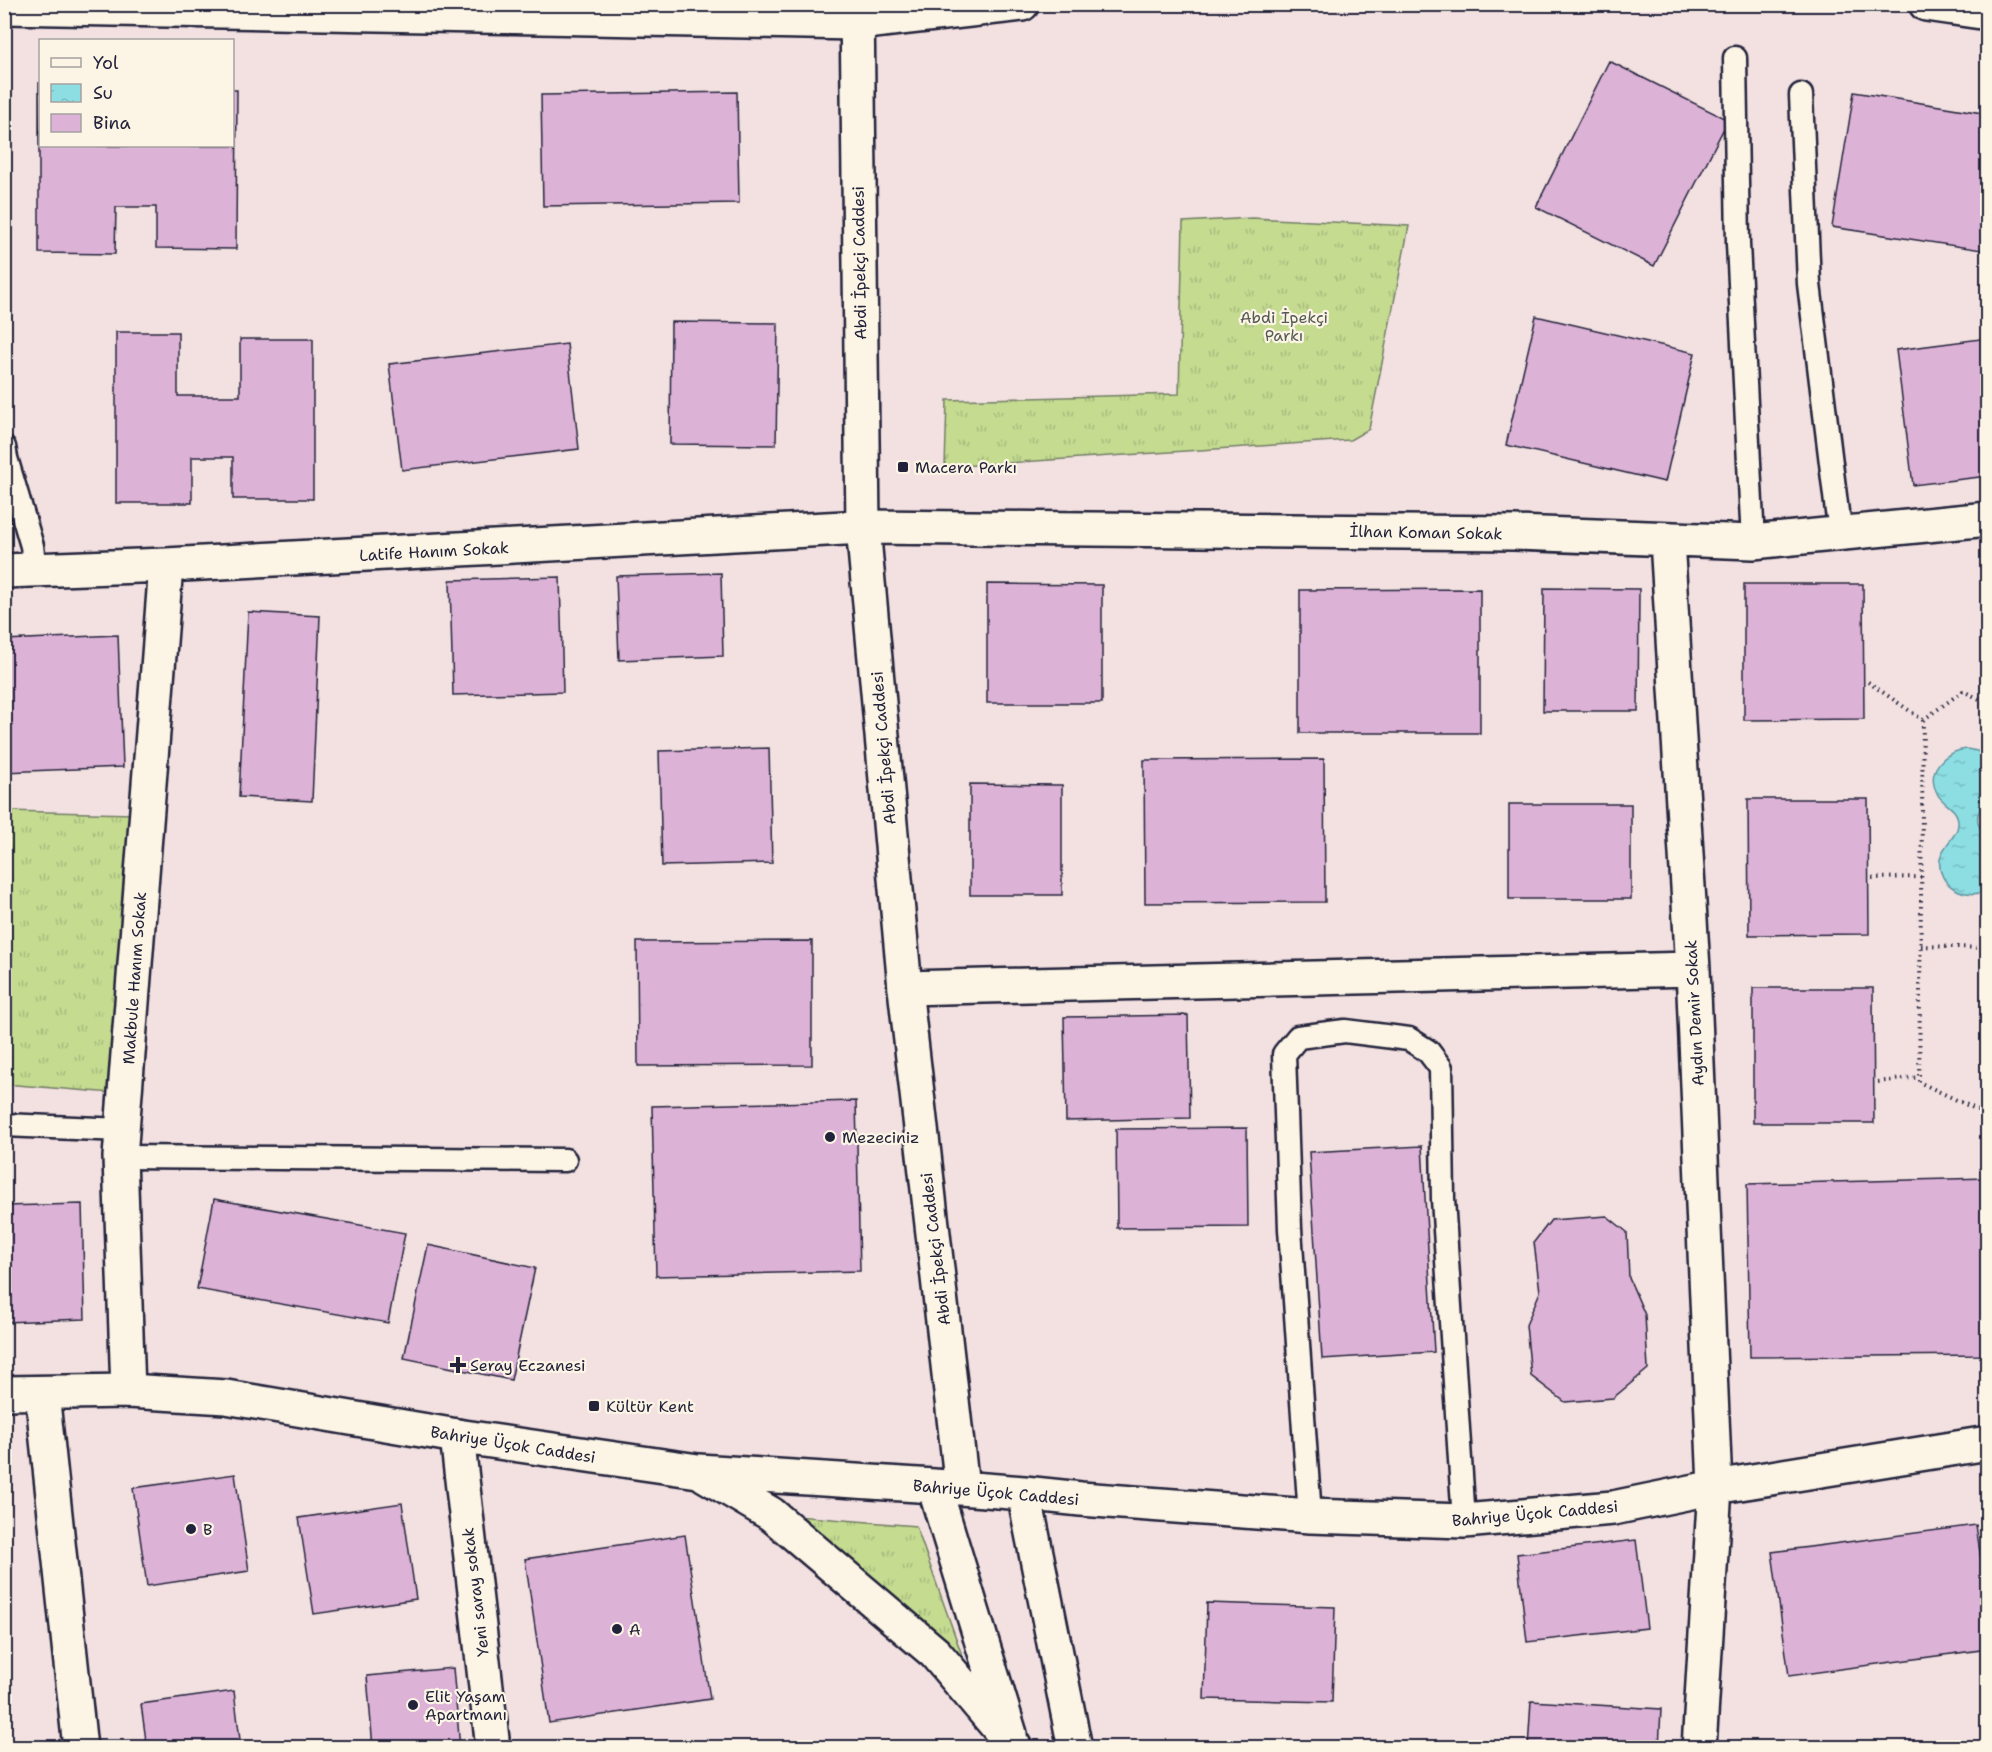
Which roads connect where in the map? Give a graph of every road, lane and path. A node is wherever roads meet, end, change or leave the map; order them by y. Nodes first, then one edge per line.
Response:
1 (1022, 4) edge
2 (1926, 4) edge
3 (4, 7) edge
4 (542, 11) edge
5 (1988, 13) edge
6 (856, 14) edge
7 (1735, 58) dead end
8 (1801, 94) dead end
9 (4, 447) edge
10 (1988, 519) edge
11 (862, 527) junction
12 (1843, 533) junction
13 (1667, 540) junction
14 (1753, 542) junction
15 (166, 565) junction
16 (20, 571) edge
17 (1869, 682) dead end
18 (1988, 703) edge
19 (1923, 720) junction
20 (1921, 877) junction
21 (1872, 878) dead end
22 (1920, 946) junction
23 (1988, 948) edge
24 (1692, 969) junction
25 (905, 988) junction
26 (1920, 1077) junction
27 (1878, 1082) dead end
28 (1988, 1115) edge
29 (4, 1125) edge
30 (121, 1144) junction
31 (565, 1160) dead end
32 (128, 1391) junction
33 (4, 1393) edge
34 (42, 1393) junction
35 (457, 1436) junction
36 (1988, 1443) edge
37 (698, 1472) junction
38 (948, 1487) junction
39 (1715, 1487) junction
40 (1024, 1493) junction
41 (1310, 1516) junction
42 (1464, 1521) junction
43 (1014, 1747) edge
44 (80, 1748) edge
45 (493, 1748) edge
46 (1075, 1748) edge
47 (1699, 1748) edge

1 - 6 street
2 - 5 street
3 - 4 street
4 - 6 street
6 - 11 street, Abdi İpekçi Caddesi
7 - 14 lane
8 - 12 lane
9 - 16 lane
10 - 12 street, İlhan Koman Sokak
11 - 13 street, İlhan Koman Sokak
11 - 15 street, Latife Hanım Sokak
11 - 25 street, Abdi İpekçi Caddesi
12 - 14 street, İlhan Koman Sokak
13 - 14 street, İlhan Koman Sokak
13 - 24 street, Aydın Demir Sokak
15 - 16 street, Latife Hanım Sokak
15 - 30 street, Makbule Hanım Sokak
17 - 19 path
18 - 19 path
19 - 20 path
20 - 21 path
20 - 22 path
22 - 23 path
22 - 26 path
24 - 25 street
24 - 39 street, Aydın Demir Sokak
25 - 38 street, Abdi İpekçi Caddesi
26 - 27 path
26 - 28 path
29 - 30 lane
30 - 31 lane
30 - 32 street, Makbule Hanım Sokak
32 - 34 street, Bahriye Üçok Caddesi
32 - 35 street, Bahriye Üçok Caddesi
33 - 34 street, Bahriye Üçok Caddesi
34 - 44 street
35 - 37 street, Bahriye Üçok Caddesi
35 - 45 street, Yeni saray sokak
36 - 39 street, Bahriye Üçok Caddesi
37 - 38 street, Bahriye Üçok Caddesi
37 - 43 street
38 - 40 street, Bahriye Üçok Caddesi
38 - 43 street, Abdi İpekçi Caddesi
39 - 42 street, Bahriye Üçok Caddesi
39 - 47 street, Aydın Demir Sokak
40 - 41 street, Bahriye Üçok Caddesi
40 - 46 street
41 - 42 street, Bahriye Üçok Caddesi
41 - 42 lane

